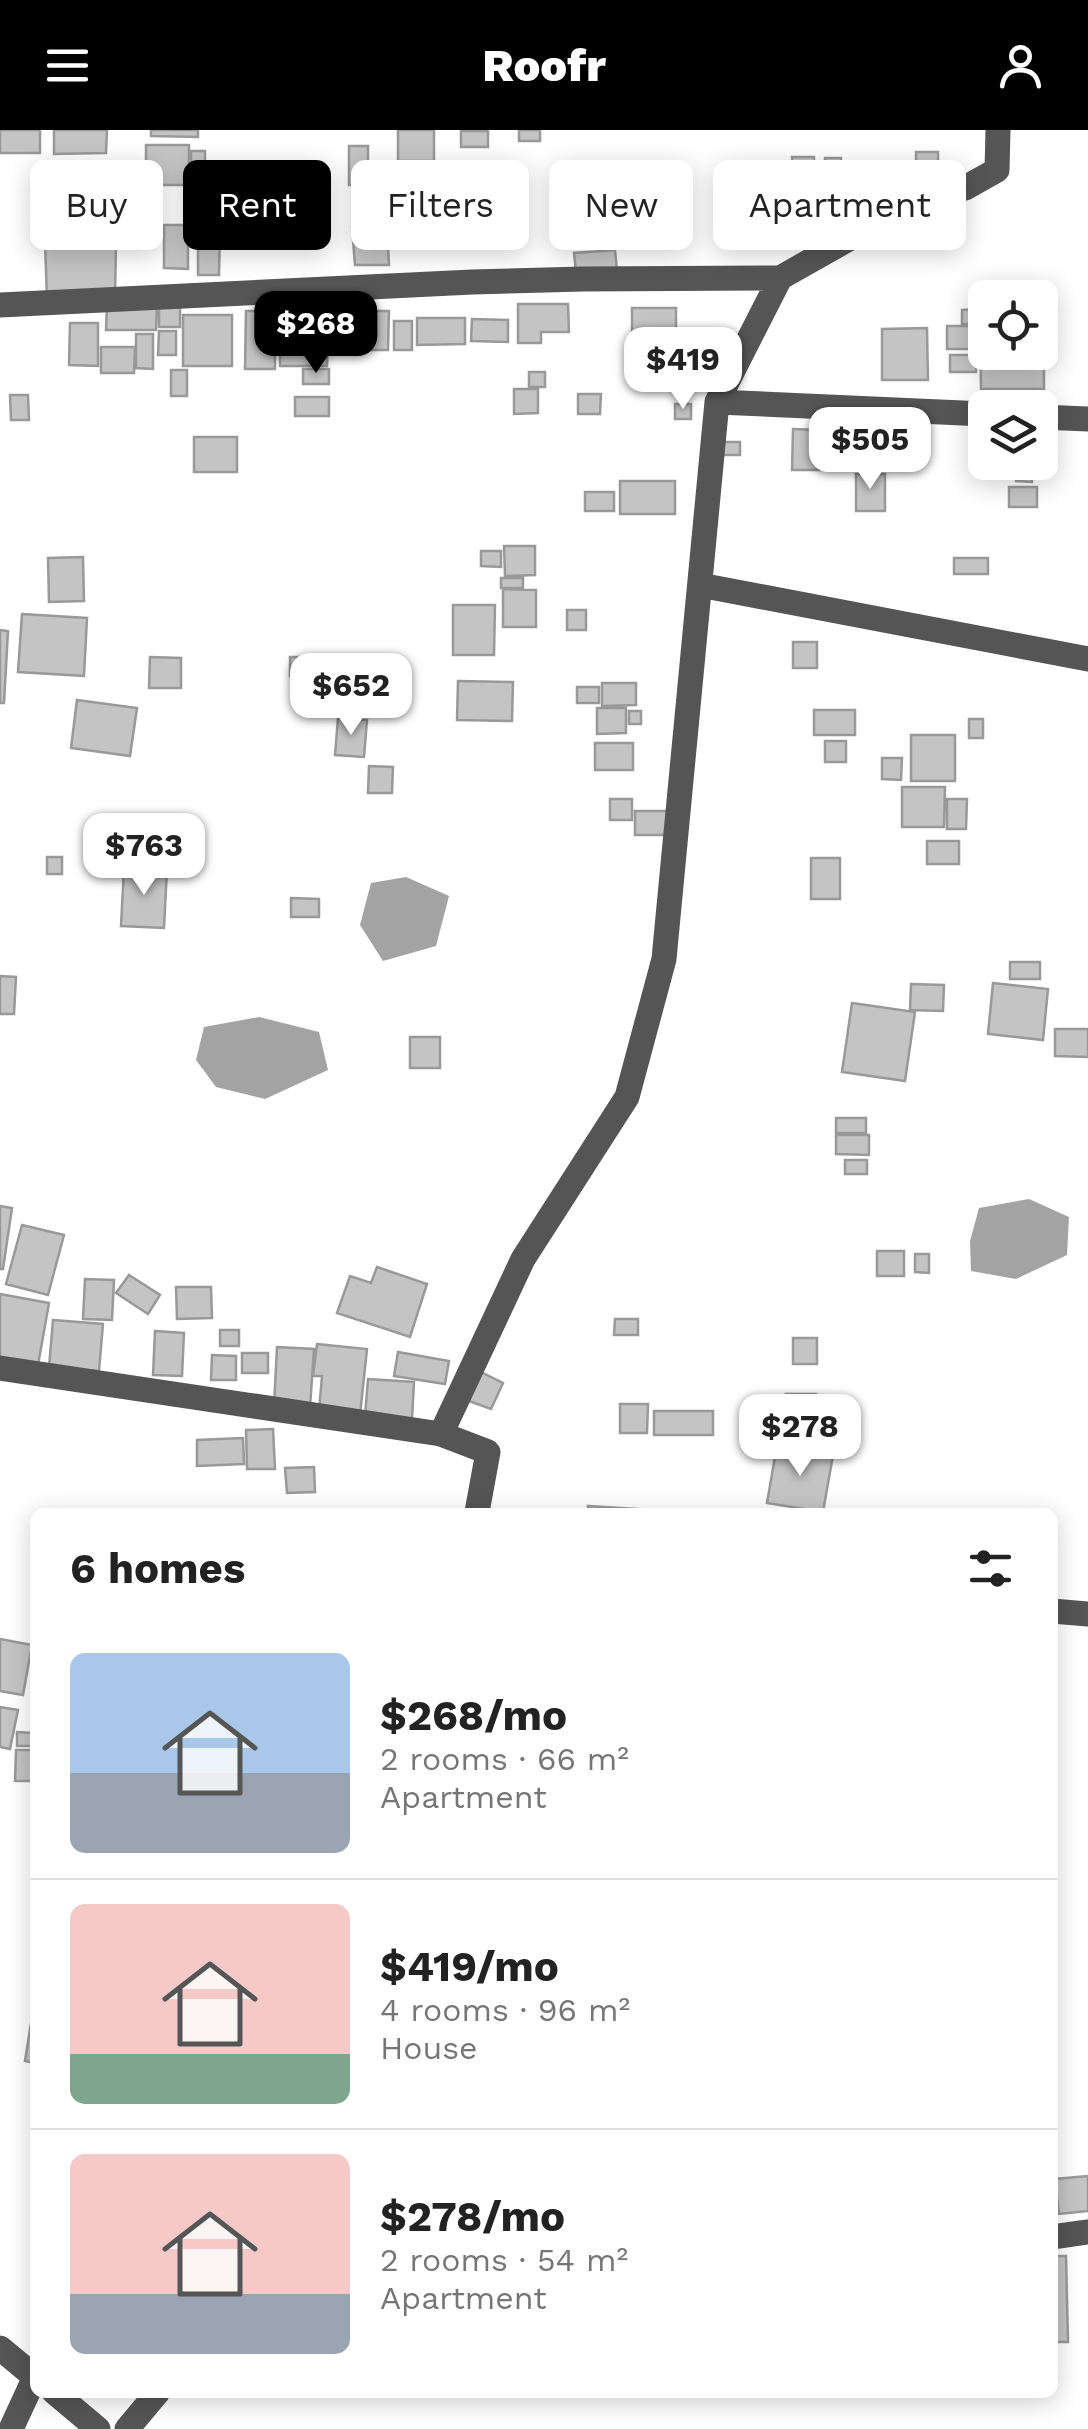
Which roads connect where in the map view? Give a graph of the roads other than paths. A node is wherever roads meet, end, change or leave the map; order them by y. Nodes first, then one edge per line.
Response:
1 (998, 130) edge
2 (780, 278) junction
3 (0, 305) edge
4 (717, 402) junction
5 (968, 413) edge
6 (1058, 418) edge
7 (1088, 419) edge
8 (700, 585) junction
9 (1088, 659) edge
10 (0, 1368) edge
11 (441, 1434) junction
12 (478, 1508) edge
13 (1058, 1612) edge
14 (1088, 1614) edge
15 (1088, 2232) edge
16 (1058, 2236) edge
17 (0, 2348) edge
18 (30, 2373) edge
19 (30, 2388) edge
20 (61, 2398) edge
21 (153, 2398) edge
22 (12, 2429) edge
23 (98, 2429) edge
24 (128, 2429) edge

1 - 2 street
2 - 3 street
2 - 4 street
4 - 5 street
4 - 8 street
6 - 7 street
8 - 9 street
8 - 11 street
10 - 11 street
11 - 12 street
13 - 14 street
15 - 16 street
17 - 18 street
19 - 22 street
20 - 23 street
21 - 24 street

